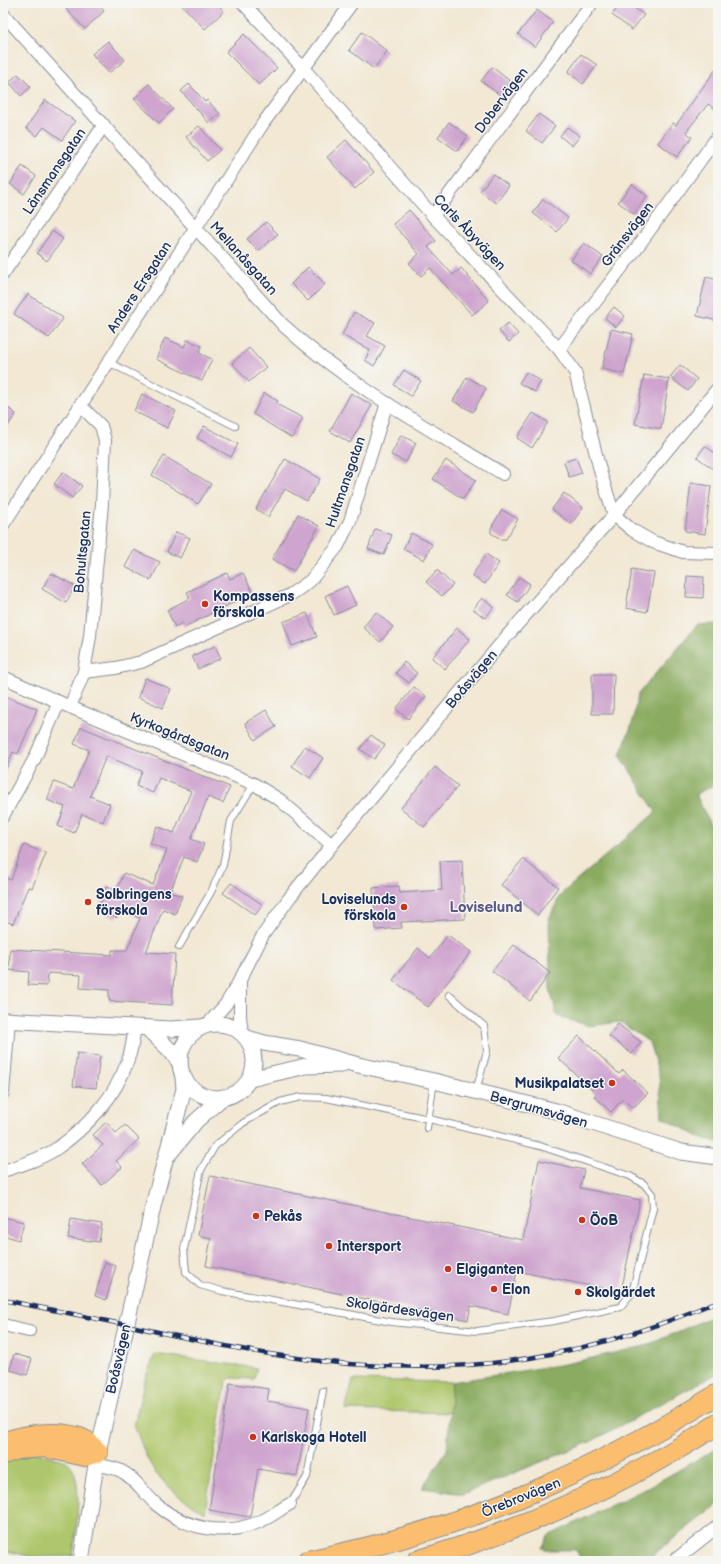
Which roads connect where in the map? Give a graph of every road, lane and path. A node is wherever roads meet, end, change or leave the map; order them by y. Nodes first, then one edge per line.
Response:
1 (243, 3) edge
2 (352, 3) edge
3 (592, 3) edge
4 (7, 18) edge
5 (3, 31) edge
6 (303, 68) junction
7 (104, 125) junction
8 (718, 136) edge
9 (433, 216) junction
10 (196, 227) junction
11 (3, 274) edge
12 (559, 348) junction
13 (108, 362) junction
14 (718, 388) edge
15 (387, 402) junction
16 (80, 405) junction
17 (235, 426) dead end
18 (503, 474) dead end
19 (614, 515) junction
20 (3, 525) edge
21 (718, 553) edge
22 (84, 672) junction
23 (3, 677) edge
24 (65, 705) junction
25 (254, 784) junction
26 (3, 816) edge
27 (332, 845) junction
28 (179, 946) dead end
29 (240, 980) junction
30 (449, 995) dead end
31 (6, 1020) edge
32 (204, 1026) junction
33 (141, 1028) junction
34 (245, 1035) junction
35 (358, 1065) junction
36 (182, 1070) junction
37 (250, 1079) junction
38 (434, 1081) junction
39 (476, 1091) junction
40 (3, 1093) edge
41 (223, 1097) junction
42 (429, 1119) junction
43 (427, 1128) dead end
44 (166, 1158) junction
45 (718, 1158) edge
46 (3, 1171) edge
47 (3, 1325) edge
48 (30, 1331) dead end
49 (323, 1391) dead end
50 (718, 1394) edge
51 (718, 1424) edge
52 (3, 1443) edge
53 (3, 1454) edge
54 (96, 1458) junction
55 (290, 1504) joint
56 (718, 1526) edge
57 (81, 1561) edge
58 (307, 1561) edge
59 (417, 1561) edge
60 (674, 1561) edge

1 - 6 street, Carls Åbyvägen
2 - 6 street, Anders Ersgatan
3 - 9 street, Dobervägen
4 - 5 street
4 - 7 street, Mellanåsgatan
6 - 9 street, Carls Åbyvägen
6 - 10 street, Anders Ersgatan
7 - 10 street, Mellanåsgatan
7 - 11 street, Länsmansgatan
8 - 12 street, Gränsvägen
9 - 12 street, Carls Åbyvägen
10 - 13 street, Anders Ersgatan
10 - 15 street, Mellanåsgatan
12 - 19 street, Carls Åbyvägen
13 - 16 street, Anders Ersgatan
13 - 17 lane
14 - 19 street, Boåsvägen
15 - 18 street, Mellanåsgatan
15 - 22 street, Hultmansgatan
16 - 20 street, Anders Ersgatan
16 - 22 street, Bohultsgatan
19 - 21 street
19 - 27 street, Boåsvägen
22 - 24 street, Bohultsgatan
23 - 24 street, Kyrkogårdsgatan
24 - 25 street, Kyrkogårdsgatan
24 - 26 street, Bohultsgatan
25 - 27 street, Kyrkogårdsgatan
25 - 28 lane
27 - 29 street, Boåsvägen
29 - 32 street, Boåsvägen
29 - 34 street, Boåsvägen
30 - 39 lane
31 - 33 street
31 - 40 street
32 - 33 street
32 - 34 street
32 - 36 street
33 - 36 street
33 - 46 street
34 - 35 street, Bergrumsvägen
34 - 37 street
35 - 37 street, Bergrumsvägen
35 - 38 street, Bergrumsvägen
36 - 41 street
36 - 44 street, Boåsvägen
37 - 41 street
38 - 39 street, Bergrumsvägen
38 - 42 lane
39 - 45 street, Bergrumsvägen
41 - 44 street, Boåsvägen
42 - 42 lane, Skolgärdesvägen
42 - 43 lane
44 - 54 street, Boåsvägen
47 - 48 street
49 - 55 lane
50 - 58 highway, Örebrovägen
51 - 59 highway, Örebrovägen
52 - 54 highway
53 - 54 highway
54 - 55 street
54 - 57 street, Boåsvägen
56 - 60 street

